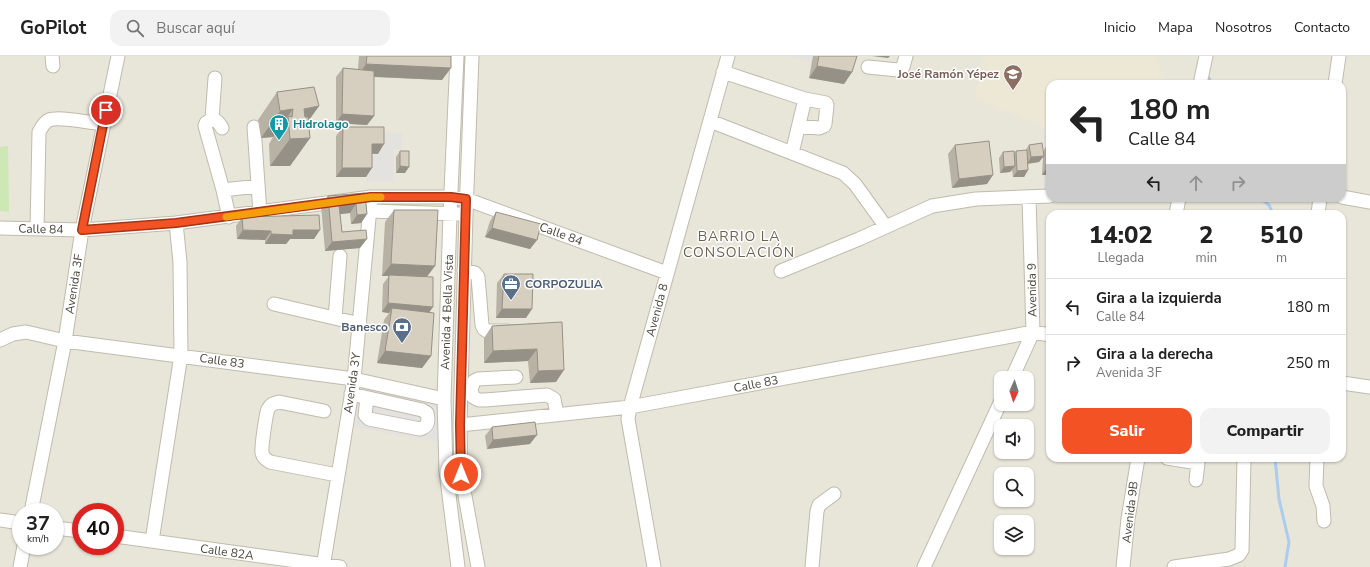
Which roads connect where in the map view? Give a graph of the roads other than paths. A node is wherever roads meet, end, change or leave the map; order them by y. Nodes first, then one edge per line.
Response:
1 (118, 56) edge
2 (457, 56) edge
3 (472, 56) edge
4 (728, 56) edge
5 (906, 56) edge
6 (1206, 56) edge
7 (1339, 56) edge
8 (868, 67) dead end
9 (723, 72) junction
10 (215, 78) dead end
11 (1201, 80) edge
12 (1336, 80) edge
13 (805, 99) junction
14 (212, 119) junction
15 (710, 121) junction
16 (104, 124) junction
17 (799, 126) junction
18 (254, 127) dead end
19 (222, 128) dead end
20 (792, 153) junction
21 (258, 186) junction
22 (223, 190) junction
23 (1046, 196) edge
24 (371, 197) junction
25 (451, 197) junction
26 (1029, 198) junction
27 (1346, 198) edge
28 (466, 199) junction
29 (1370, 202) edge
30 (370, 211) junction
31 (260, 213) junction
32 (450, 214) junction
33 (466, 214) junction
34 (229, 217) junction
35 (176, 223) junction
36 (886, 227) junction
37 (0, 228) edge
38 (37, 229) junction
39 (82, 230) junction
40 (340, 256) dead end
41 (464, 270) junction
42 (781, 271) dead end
43 (667, 273) junction
44 (274, 304) dead end
45 (334, 318) junction
46 (360, 324) junction
47 (514, 331) edge
48 (1033, 332) junction
49 (1046, 334) edge
50 (0, 340) edge
51 (65, 341) junction
52 (181, 355) junction
53 (1015, 371) edge
54 (516, 377) dead end
55 (354, 379) junction
56 (1346, 384) edge
57 (1370, 387) edge
58 (351, 394) junction
59 (367, 398) dead end
60 (444, 399) junction
61 (630, 407) junction
62 (324, 411) dead end
63 (996, 411) edge
64 (557, 416) junction
65 (460, 425) junction
66 (1137, 462) edge
67 (1199, 462) edge
68 (1244, 462) edge
69 (1316, 462) edge
70 (337, 475) junction
71 (1196, 480) dead end
72 (834, 494) dead end
73 (33, 503) edge
74 (0, 520) edge
75 (1324, 521) dead end
76 (12, 522) edge
77 (124, 537) edge
78 (152, 541) junction
79 (22, 555) edge
80 (323, 566) edge
81 (20, 567) edge
82 (340, 567) edge
83 (458, 567) edge
84 (478, 567) edge
85 (654, 567) edge
86 (812, 567) edge
87 (924, 567) edge
88 (1124, 567) edge
89 (1174, 567) edge

1 - 16 street, Avenida 3F
2 - 25 street, Avenida 4 Bella Vista
3 - 28 street, Avenida 4 Bella Vista
4 - 9 street, Avenida 8
5 - 8 street
6 - 11 street
7 - 12 street
9 - 13 street
9 - 15 street, Avenida 8
10 - 14 street
13 - 17 street
13 - 17 street
14 - 19 street
14 - 22 street
15 - 20 street
15 - 43 street, Avenida 8
16 - 38 street
16 - 39 street, Avenida 3F
17 - 20 street
18 - 21 street
20 - 36 street
21 - 22 street
21 - 31 street
22 - 34 street
23 - 26 street
24 - 25 street, Calle 84
24 - 30 street, Avenida 3Y
24 - 31 street, Calle 84
25 - 28 street, Calle 84
25 - 32 street, Avenida 4 Bella Vista
26 - 36 street
26 - 48 street, Avenida 9
27 - 29 street
28 - 33 street, Avenida 4 Bella Vista
28 - 43 street, Calle 84
30 - 32 street
30 - 46 street, Avenida 3Y
31 - 34 street, Calle 84
32 - 33 street
32 - 60 street, Avenida 4 Bella Vista
33 - 41 street, Avenida 4 Bella Vista
34 - 35 street, Calle 84
35 - 39 street, Calle 84
35 - 52 street
36 - 42 street
37 - 38 street, Calle 84
38 - 39 street, Calle 84
39 - 51 street, Avenida 3F
40 - 45 street
41 - 47 street
41 - 65 street, Avenida 4 Bella Vista
43 - 61 street, Avenida 8
44 - 45 street
45 - 46 street
46 - 55 street, Avenida 3Y
48 - 49 street, Calle 83
48 - 53 street, Avenida 9
48 - 61 street, Calle 83
50 - 51 street, Calle 83
51 - 52 street, Calle 83
51 - 73 street, Avenida 3F
52 - 55 street, Calle 83
52 - 78 street
54 - 64 street
55 - 58 street, Avenida 3Y
55 - 60 street, Calle 83
56 - 57 street
58 - 59 street
58 - 70 street, Avenida 3Y
60 - 83 street, Avenida 4 Bella Vista
61 - 64 street, Calle 83
61 - 85 street, Avenida 8
62 - 70 street
63 - 87 street
64 - 65 street, Calle 83
65 - 84 street, Avenida 4 Bella Vista
66 - 88 street, Avenida 9B
67 - 71 street
68 - 89 street
69 - 75 street
70 - 80 street, Avenida 3Y
72 - 86 street
74 - 76 street
77 - 78 street, Calle 82A
78 - 80 street, Calle 82A
79 - 81 street
80 - 82 street, Calle 82A

